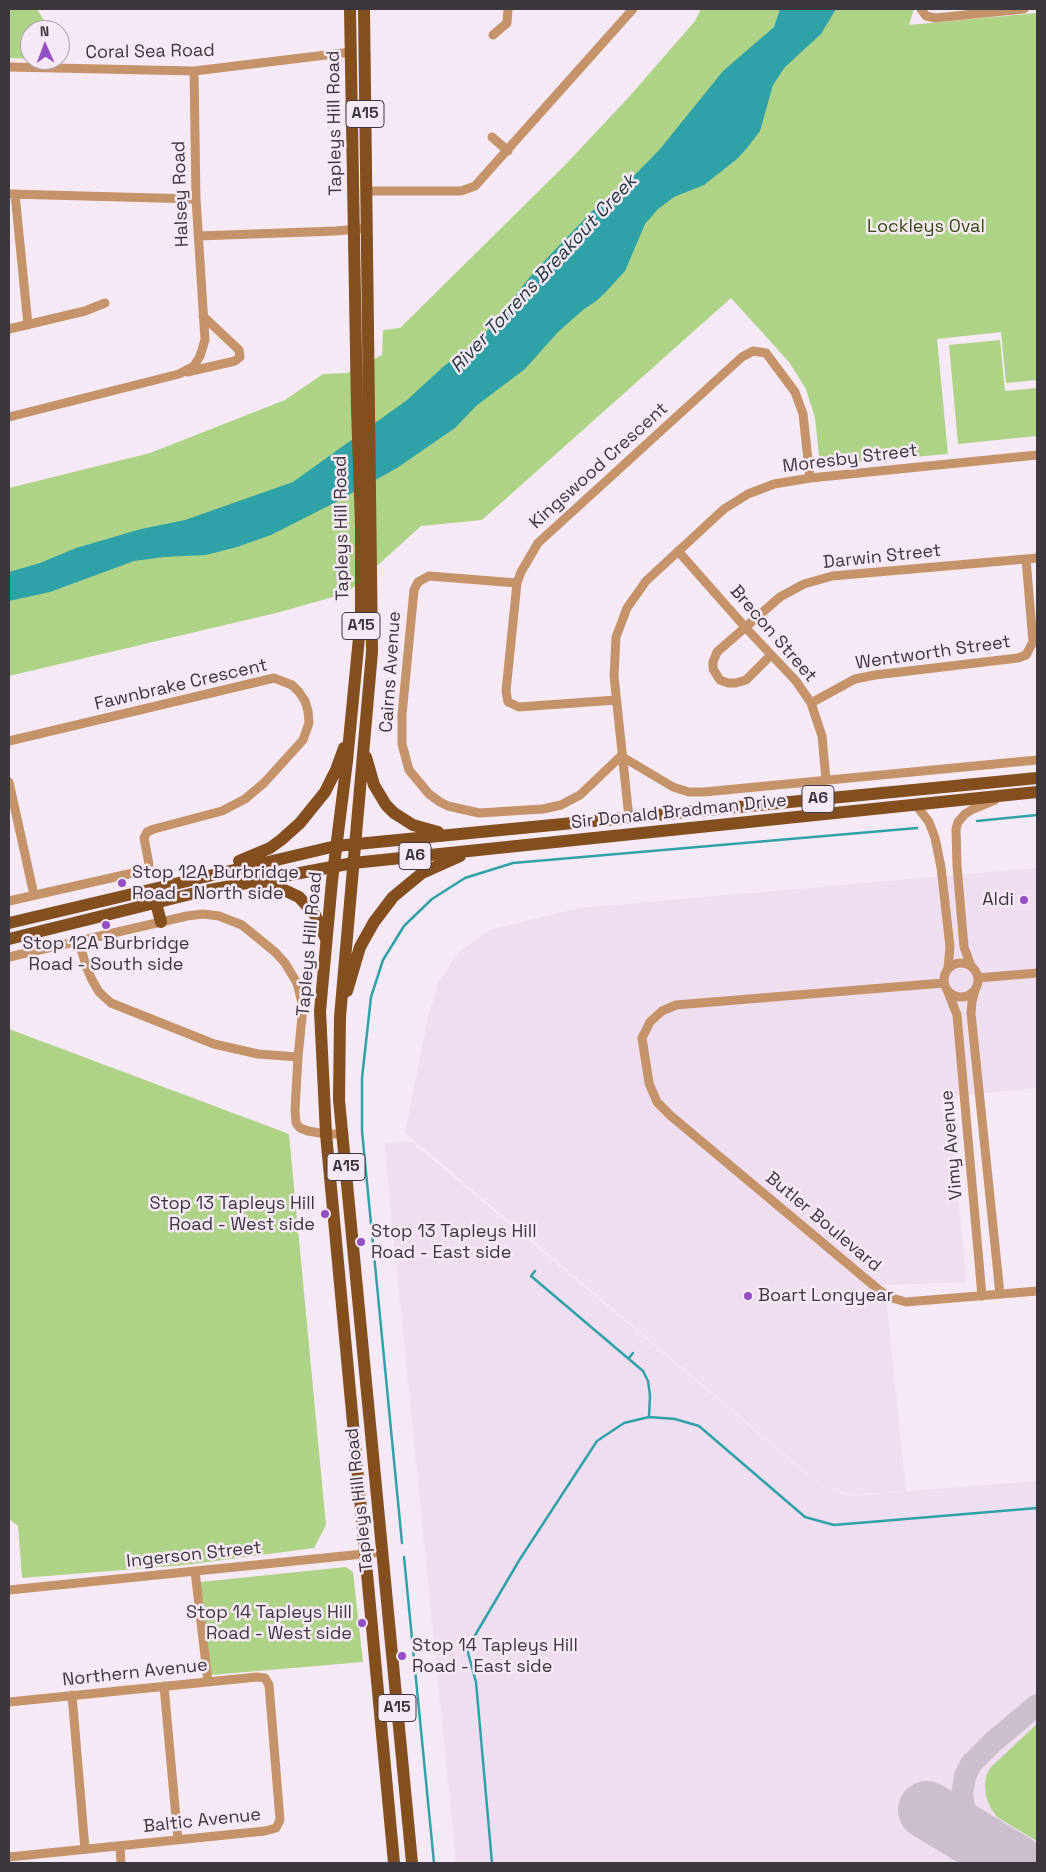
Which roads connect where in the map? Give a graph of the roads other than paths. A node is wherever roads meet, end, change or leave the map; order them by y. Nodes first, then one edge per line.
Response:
1 (350, 9) edge
2 (364, 9) edge
3 (508, 9) edge
4 (633, 9) edge
5 (1024, 9) edge
6 (922, 10) edge
7 (493, 35) dead end
8 (365, 51) junction
9 (351, 52) junction
10 (9, 67) edge
11 (194, 71) junction
12 (492, 138) dead end
13 (508, 152) junction
14 (360, 191) junction
15 (12, 194) edge
16 (196, 199) junction
17 (361, 228) junction
18 (198, 236) junction
19 (361, 277) junction
20 (105, 303) dead end
21 (203, 316) junction
22 (28, 325) junction
23 (9, 330) edge
24 (179, 374) junction
25 (9, 417) edge
26 (1037, 455) edge
27 (810, 478) junction
28 (366, 520) junction
29 (678, 551) junction
30 (1037, 558) edge
31 (1026, 559) junction
32 (517, 583) junction
33 (745, 628) junction
34 (771, 655) junction
35 (616, 700) junction
36 (811, 703) junction
37 (351, 728) junction
38 (9, 741) edge
39 (364, 750) junction
40 (621, 756) junction
41 (1037, 760) edge
42 (1037, 778) edge
43 (826, 780) junction
44 (9, 782) edge
45 (1037, 792) edge
46 (1009, 796) junction
47 (916, 805) junction
48 (628, 818) junction
49 (646, 832) junction
50 (450, 834) junction
51 (602, 836) junction
52 (355, 844) junction
53 (336, 846) junction
54 (477, 850) junction
55 (353, 863) junction
56 (333, 866) junction
57 (220, 873) junction
58 (246, 882) junction
59 (34, 895) junction
60 (9, 901) edge
61 (156, 903) junction
62 (161, 922) junction
63 (9, 923) edge
64 (9, 939) edge
65 (326, 939) junction
66 (79, 941) junction
67 (9, 957) edge
68 (971, 966) junction
69 (948, 968) junction
70 (1037, 973) edge
71 (978, 978) junction
72 (943, 982) junction
73 (975, 990) junction
74 (948, 992) junction
75 (340, 1017) junction
76 (298, 1057) junction
77 (326, 1134) junction
78 (344, 1134) junction
79 (1037, 1291) edge
80 (1000, 1294) junction
81 (982, 1296) junction
82 (383, 1552) junction
83 (364, 1554) junction
84 (196, 1571) junction
85 (9, 1590) edge
86 (265, 1678) joint
87 (208, 1682) junction
88 (164, 1686) junction
89 (72, 1696) junction
90 (9, 1702) edge
91 (178, 1840) junction
92 (120, 1846) junction
93 (85, 1849) junction
94 (9, 1857) edge
95 (122, 1863) edge
96 (394, 1863) edge
97 (412, 1863) edge

1 - 9 main road, Tapleys Hill Road / A15
2 - 8 main road, Tapleys Hill Road / A15
3 - 7 street
4 - 13 street
5 - 6 street
8 - 9 main road
8 - 14 main road, Tapleys Hill Road / A15
9 - 11 street, Coral Sea Road
9 - 14 main road, Tapleys Hill Road / A15
10 - 11 street, Coral Sea Road
11 - 16 street, Halsey Road
12 - 13 street
13 - 14 street
14 - 17 main road, Tapleys Hill Road / A15
15 - 16 street
15 - 22 street
16 - 18 street, Halsey Road
17 - 18 street
17 - 19 main road, Tapleys Hill Road / A15
18 - 21 street, Halsey Road
19 - 28 main road, Tapleys Hill Road / A15
19 - 28 main road, Tapleys Hill Road / A15
20 - 22 street
21 - 24 street, Halsey Road
21 - 24 street, Halsey Road
22 - 23 street
24 - 25 street, Halsey Road
26 - 27 street, Moresby Street
27 - 29 street, Moresby Street
27 - 32 street, Kingswood Crescent
28 - 37 main road, Tapleys Hill Road / A15
28 - 39 main road, Tapleys Hill Road / A15
29 - 33 street, Brecon Street
29 - 35 street, Moresby Street
30 - 31 street, Darwin Street
31 - 33 street, Darwin Street
31 - 36 street, Wentworth Street
32 - 35 street, Kingswood Crescent
32 - 40 street, Cairns Avenue
33 - 34 street, Brecon Street
33 - 34 street, Darwin Street
34 - 36 street, Brecon Street
35 - 40 street, Moresby Street
36 - 43 street, Brecon Street
37 - 53 main road, Tapleys Hill Road / A15
37 - 57 main road
38 - 59 street, Fawnbrake Crescent
39 - 50 main road
39 - 52 main road, Tapleys Hill Road / A15
40 - 43 street, Sir Donald Bradman Drive
40 - 48 street, Moresby Street
41 - 43 street, Sir Donald Bradman Drive
42 - 48 main road, Sir Donald Bradman Drive / A6
44 - 59 street
45 - 46 main road, Sir Donald Bradman Drive / A6
46 - 47 main road, Sir Donald Bradman Drive / A6
46 - 68 street
47 - 49 main road, Sir Donald Bradman Drive / A6
47 - 69 street
48 - 49 main road
48 - 50 main road, Sir Donald Bradman Drive / A6
48 - 51 main road
49 - 51 main road, Sir Donald Bradman Drive / A6
50 - 52 main road, Sir Donald Bradman Drive / A6
51 - 54 main road, Sir Donald Bradman Drive / A6
52 - 53 main road, A6
52 - 55 main road, Tapleys Hill Road / A15
53 - 56 main road, Tapleys Hill Road / A15
53 - 57 main road, A6
54 - 55 main road, Sir Donald Bradman Drive / A6
54 - 75 main road
55 - 56 main road, A6
55 - 75 main road, Tapleys Hill Road / A15
56 - 58 main road, A6
56 - 65 main road, Tapleys Hill Road / A15
57 - 63 main road, A6
58 - 61 main road, A6
58 - 65 main road
59 - 60 street, Fawnbrake Crescent
61 - 62 main road
61 - 64 main road, A6
62 - 66 street, Tapleys Hill Road
62 - 76 street, Tapleys Hill Road
65 - 77 main road, Tapleys Hill Road / A15
66 - 67 street, Tapleys Hill Road
66 - 76 street
68 - 69 street
68 - 71 street
69 - 72 street
70 - 71 street
71 - 73 street
72 - 74 street
72 - 81 street, Butler Boulevard
73 - 74 street
73 - 80 street, Vimy Avenue
74 - 81 street, Vimy Avenue
75 - 78 main road, Tapleys Hill Road / A15
76 - 77 street, Tapleys Hill Road
77 - 78 street, Tapleys Hill Road
77 - 83 main road, Tapleys Hill Road / A15
78 - 82 main road, Tapleys Hill Road / A15
79 - 80 street, Butler Boulevard
80 - 81 street, Butler Boulevard
82 - 83 street, Ingerson Street
82 - 97 main road, Tapleys Hill Road / A15
83 - 84 street, Ingerson Street
83 - 96 main road, Tapleys Hill Road / A15
84 - 85 street, Ingerson Street
84 - 87 street
86 - 87 street, Northern Avenue
86 - 91 street, Baltic Avenue
87 - 88 street, Northern Avenue
88 - 89 street, Northern Avenue
88 - 91 street
89 - 90 street, Northern Avenue
89 - 93 street
91 - 92 street, Baltic Avenue
92 - 93 street, Baltic Avenue
92 - 95 street
93 - 94 street, Baltic Avenue

